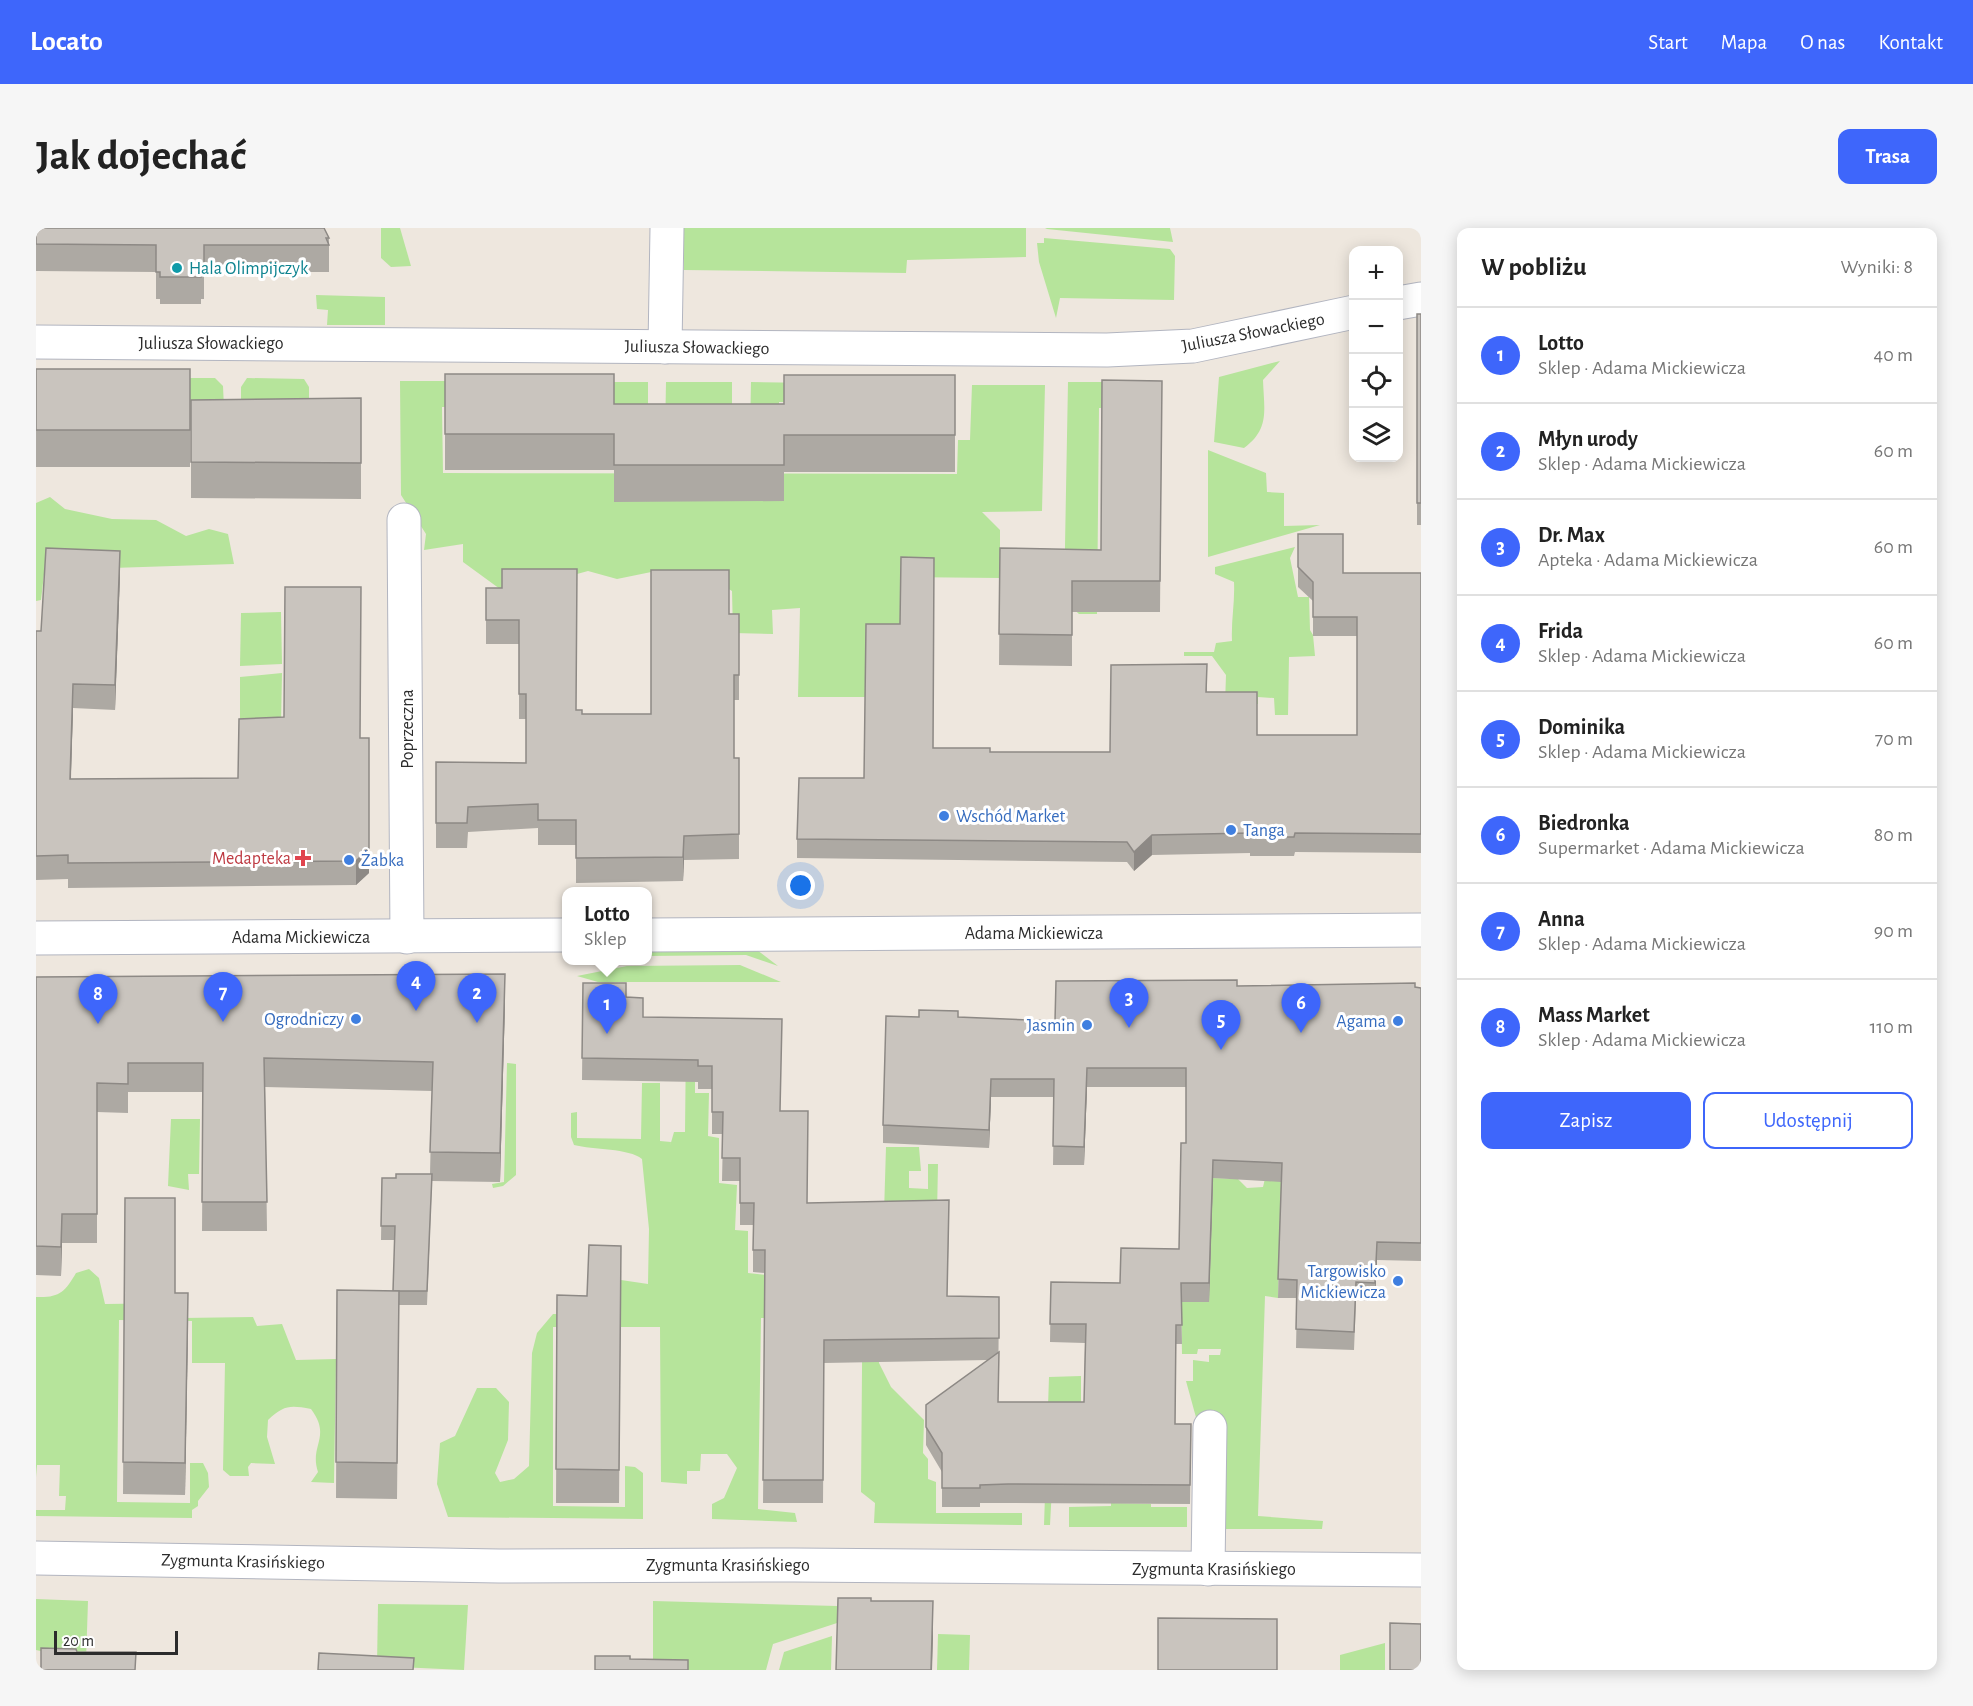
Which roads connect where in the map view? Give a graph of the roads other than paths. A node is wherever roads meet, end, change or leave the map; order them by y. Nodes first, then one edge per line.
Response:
1 (667, 228) edge
2 (1421, 300) edge
3 (1403, 302) edge
4 (1349, 313) edge
5 (36, 342) edge
6 (665, 347) junction
7 (404, 520) dead end
8 (1421, 930) edge
9 (562, 935) edge
10 (652, 935) edge
11 (407, 937) junction
12 (36, 938) edge
13 (1210, 1427) dead end
14 (36, 1558) edge
15 (1208, 1569) junction
16 (1421, 1570) edge

1 - 6 street
2 - 3 street
4 - 6 street, Juliusza Słowackiego
5 - 6 street, Juliusza Słowackiego
7 - 11 street, Poprzeczna
8 - 10 street, Adama Mickiewicza
9 - 11 street, Adama Mickiewicza
11 - 12 street, Adama Mickiewicza
13 - 15 street
14 - 15 street, Zygmunta Krasińskiego
15 - 16 street, Zygmunta Krasińskiego

